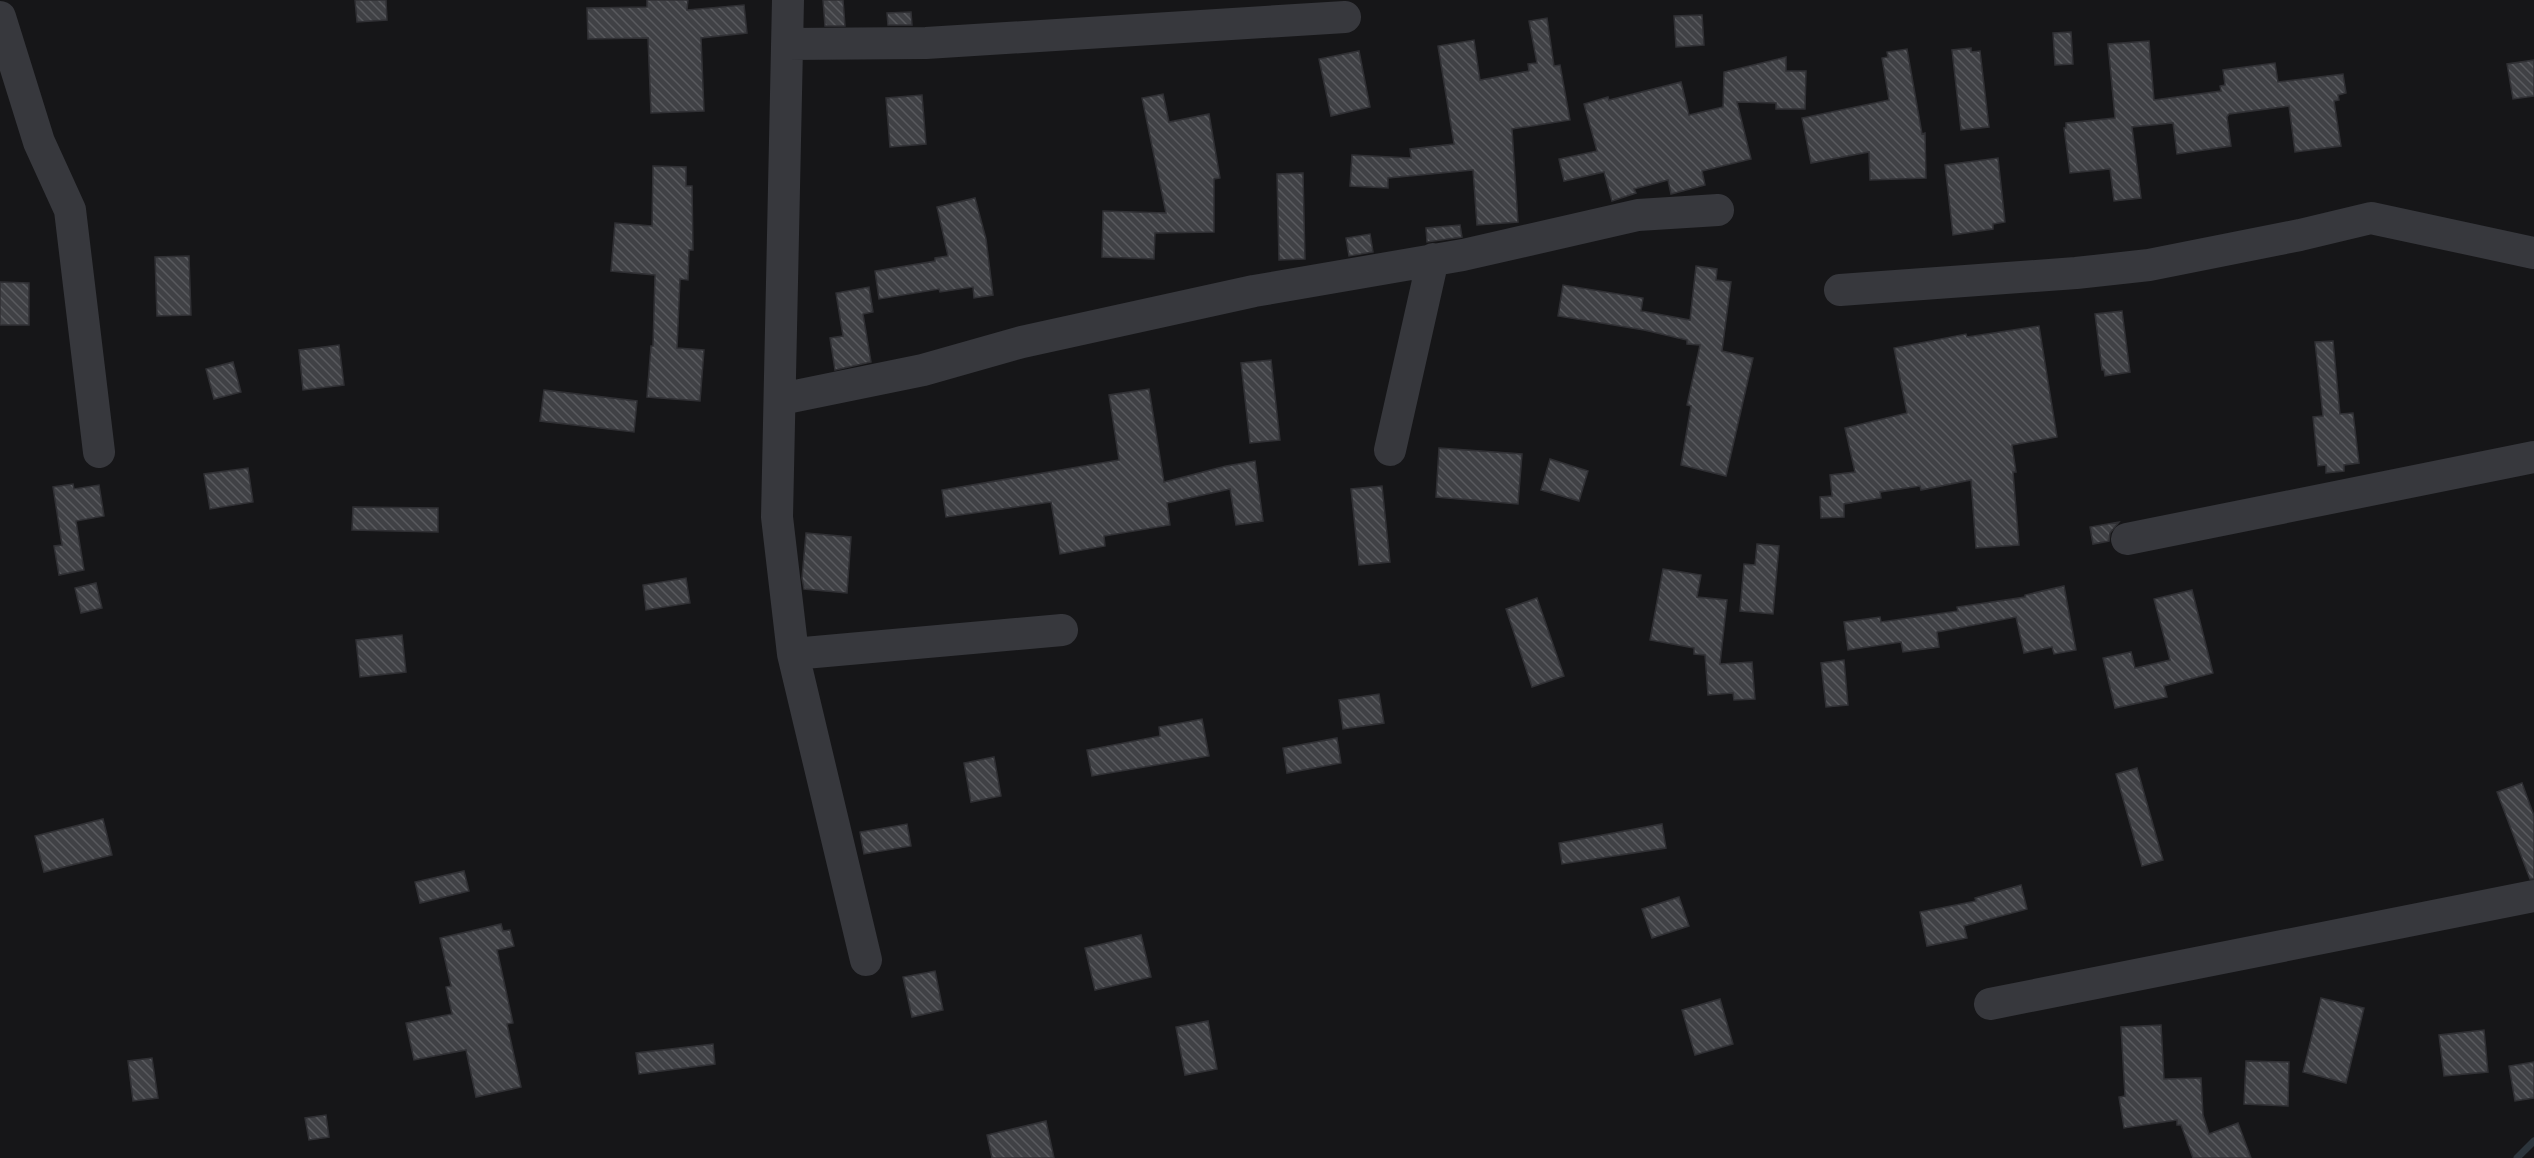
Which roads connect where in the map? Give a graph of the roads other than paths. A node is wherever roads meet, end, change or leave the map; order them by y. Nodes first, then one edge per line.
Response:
1 (788, 0) edge
2 (0, 17) edge
3 (1346, 17) dead end
4 (787, 44) junction
5 (1718, 210) dead end
6 (2534, 253) edge
7 (1433, 259) junction
8 (1840, 290) dead end
9 (781, 399) junction
10 (1390, 450) dead end
11 (99, 452) dead end
12 (2534, 457) edge
13 (2127, 539) dead end
14 (1062, 630) dead end
15 (793, 654) junction
16 (2534, 896) edge
17 (866, 960) dead end
18 (1990, 1004) dead end

1 - 4 street
2 - 11 street
3 - 4 street
4 - 9 street
5 - 7 street
6 - 8 street
7 - 9 street
7 - 10 street
9 - 15 street
12 - 13 street
14 - 15 street
15 - 17 street
16 - 18 street

